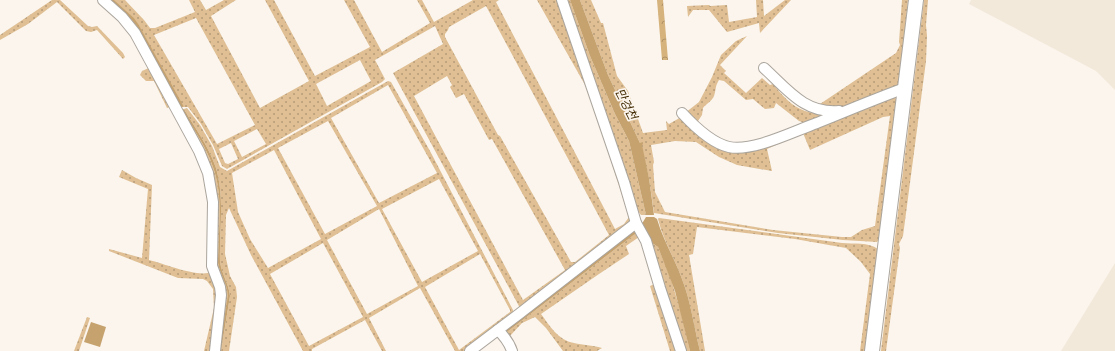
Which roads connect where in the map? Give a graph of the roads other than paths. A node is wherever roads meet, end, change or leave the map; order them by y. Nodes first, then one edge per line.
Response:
1 (103, 0) edge
2 (562, 0) edge
3 (916, 0) edge
4 (764, 68) dead end
5 (905, 88) junction
6 (848, 110) junction
7 (682, 114) dead end
8 (636, 223) junction
9 (498, 330) junction
10 (214, 351) edge
11 (470, 351) edge
12 (512, 351) edge
13 (681, 351) edge
14 (872, 351) edge

1 - 10 street
2 - 8 street
3 - 5 main road
4 - 6 street
5 - 6 street
5 - 14 main road
6 - 7 street
8 - 9 street
8 - 13 street
9 - 11 street
9 - 12 street

